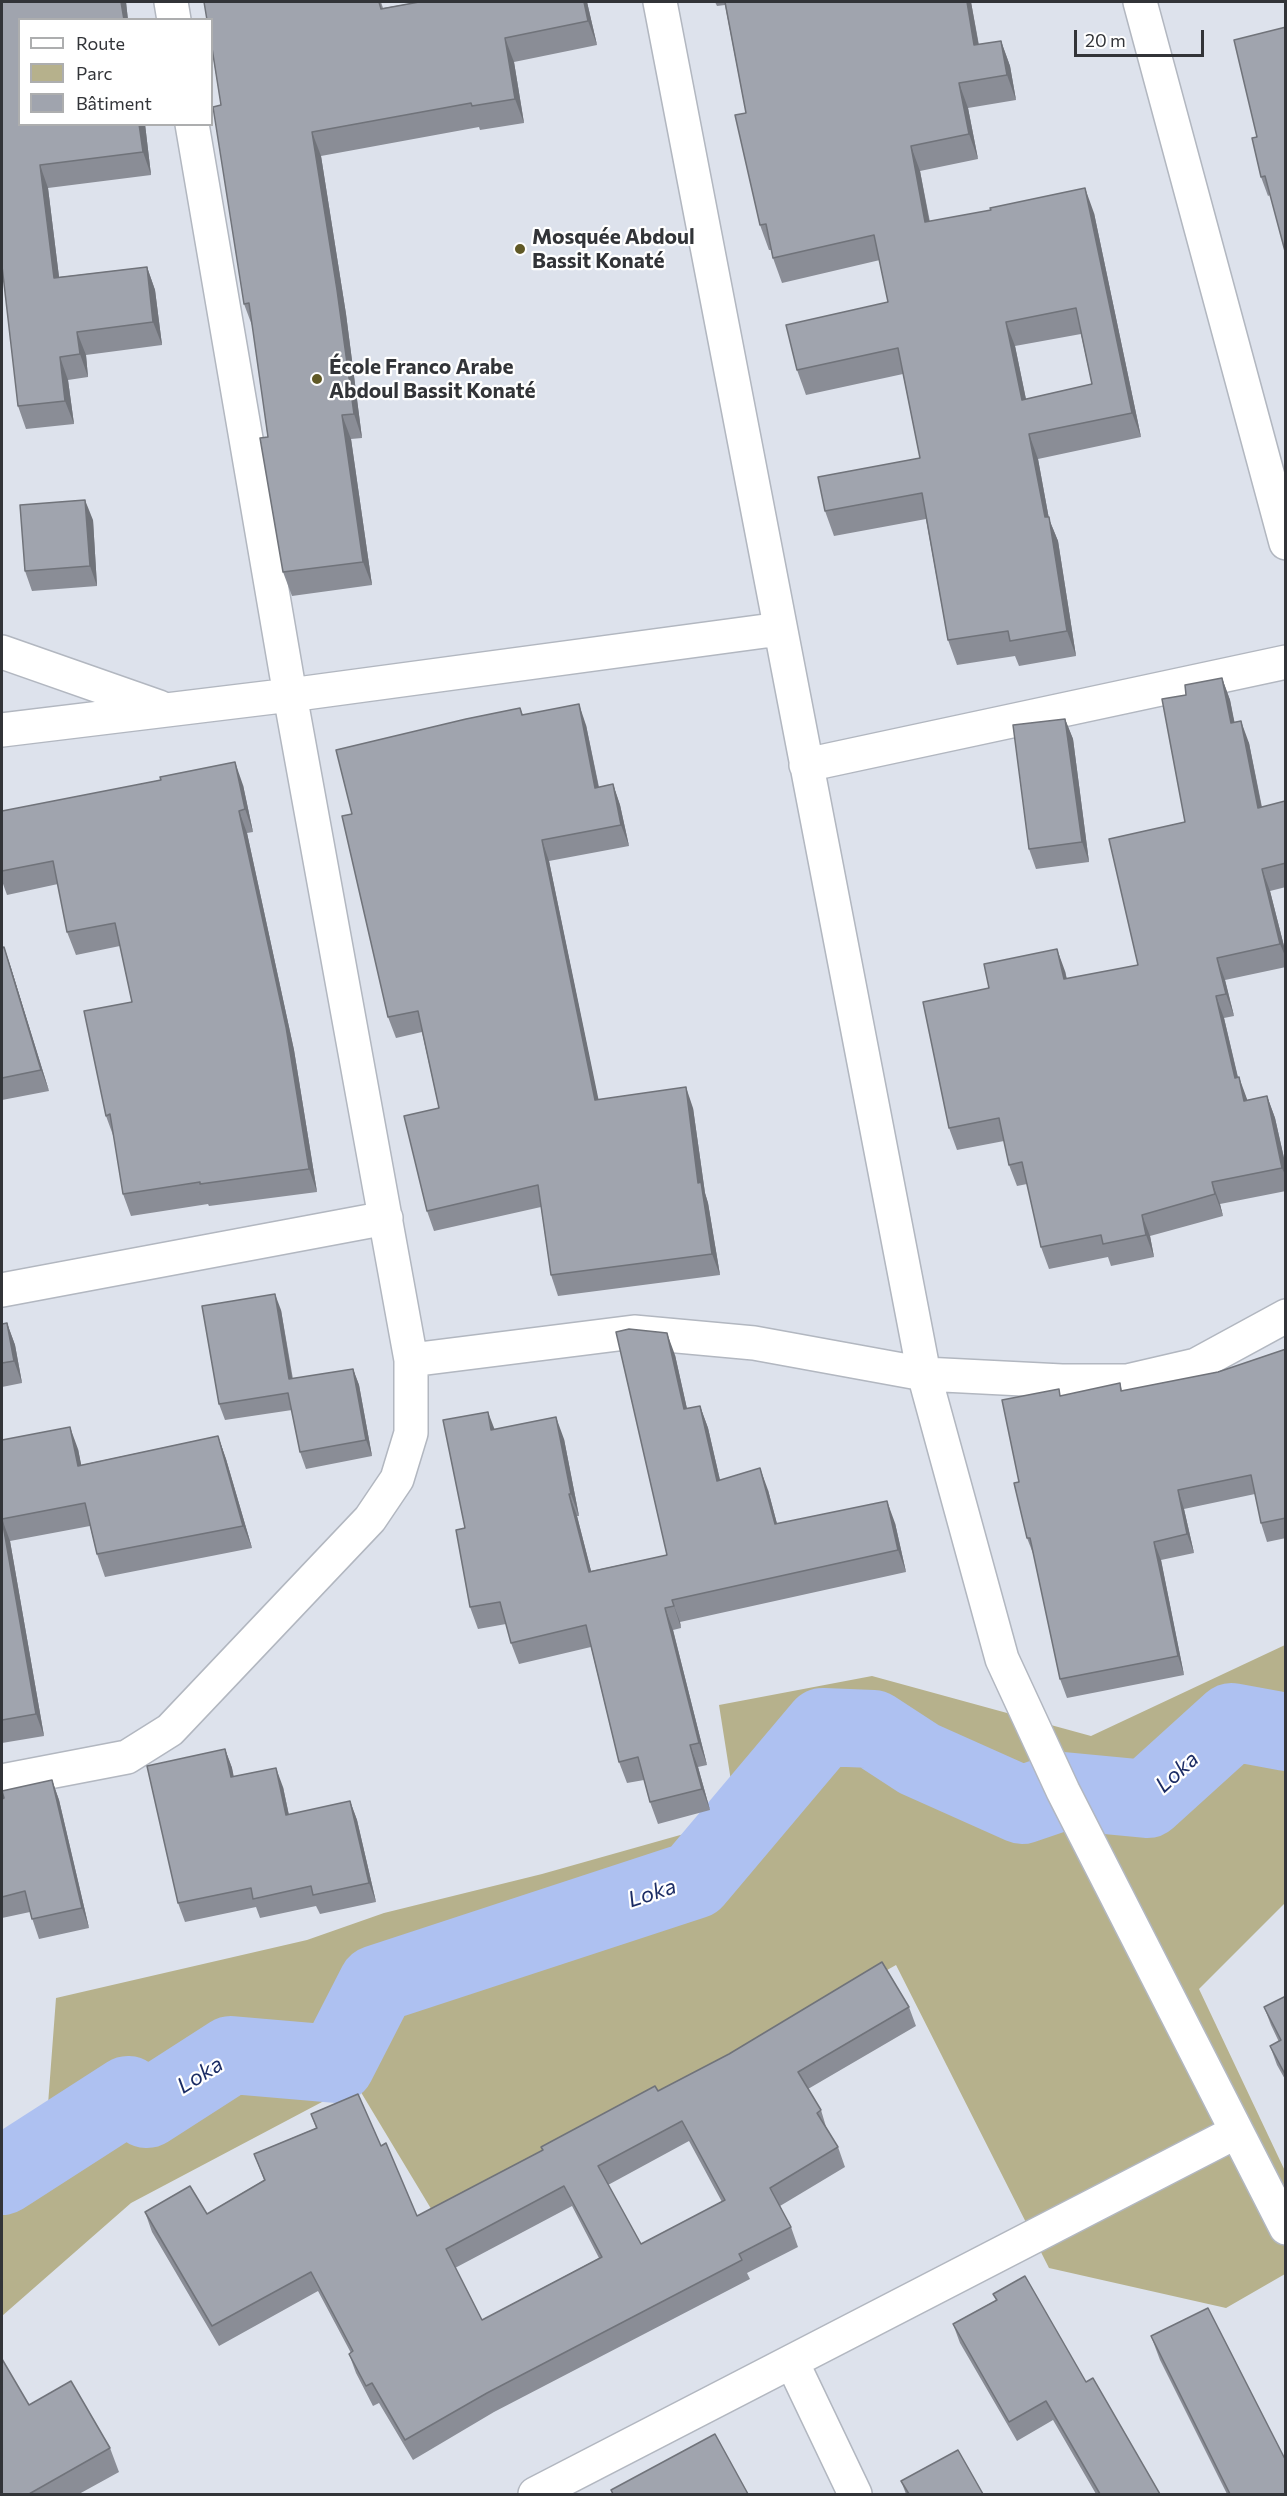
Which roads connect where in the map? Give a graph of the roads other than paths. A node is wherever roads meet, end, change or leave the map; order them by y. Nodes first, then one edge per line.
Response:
1 (171, 2) edge
2 (660, 2) edge
3 (1140, 2) edge
4 (174, 18) edge
5 (192, 126) edge
6 (1286, 543) edge
7 (780, 629) junction
8 (2, 652) edge
9 (1286, 662) edge
10 (290, 695) junction
11 (167, 710) junction
12 (2, 730) edge
13 (806, 765) junction
14 (386, 1218) junction
15 (2, 1290) edge
16 (1286, 1316) edge
17 (411, 1360) junction
18 (924, 1374) junction
19 (2, 1780) edge
20 (1236, 2132) junction
21 (1286, 2228) edge
22 (792, 2362) junction
23 (535, 2494) edge
24 (855, 2494) edge

1 - 4 street
2 - 7 street
3 - 6 street
5 - 10 street
7 - 10 street
7 - 13 street
8 - 11 street
9 - 13 street
10 - 11 street
10 - 14 street
11 - 12 street
13 - 18 street
14 - 15 street
14 - 17 street
16 - 18 street
17 - 18 street
17 - 19 street
18 - 20 street
20 - 21 street
20 - 22 street
22 - 23 street
22 - 24 street

